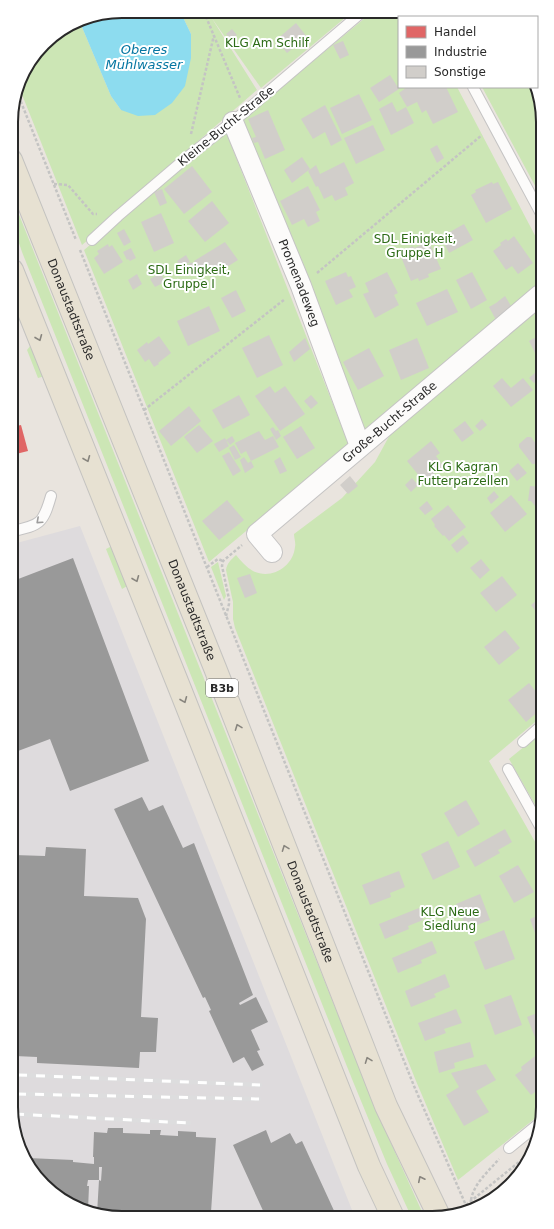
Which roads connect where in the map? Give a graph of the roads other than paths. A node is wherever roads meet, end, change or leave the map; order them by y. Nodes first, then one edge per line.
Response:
1 (354, 18) edge
2 (474, 88) edge
3 (239, 116) junction
4 (18, 177) edge
5 (536, 205) edge
6 (92, 240) dead end
7 (18, 285) edge
8 (536, 298) edge
9 (360, 446) junction
10 (51, 496) dead end
11 (18, 530) edge
12 (272, 552) dead end
13 (536, 730) edge
14 (523, 742) dead end
15 (508, 769) dead end
16 (536, 819) edge
17 (533, 1128) edge
18 (509, 1148) road end
19 (391, 1211) edge
20 (436, 1211) edge

1 - 3 lane, Kleine-Bucht-Straße
2 - 5 lane
3 - 6 lane, Kleine-Bucht-Straße
3 - 9 street, Promenadeweg
20 -> 4 main road, Donaustadtstraße / B3b
7 -> 19 main road
8 - 9 street, Große-Bucht-Straße
9 - 12 street, Große-Bucht-Straße
10 -> 11 lane
13 - 14 lane
15 - 16 lane
17 - 18 lane

